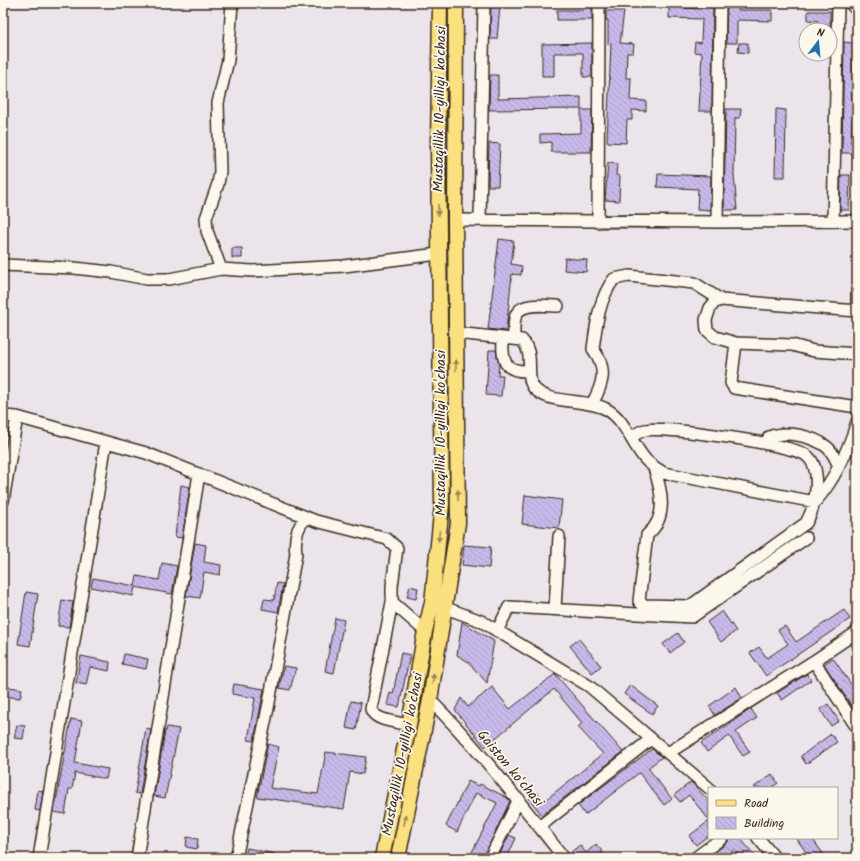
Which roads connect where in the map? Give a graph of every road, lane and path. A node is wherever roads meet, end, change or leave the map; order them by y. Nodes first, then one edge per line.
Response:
1 (232, 3) edge
2 (440, 3) edge
3 (456, 3) edge
4 (484, 3) edge
5 (599, 3) edge
6 (720, 3) edge
7 (838, 3) edge
8 (850, 3) edge
9 (857, 10) edge
10 (455, 220) junction
11 (480, 220) junction
12 (833, 221) junction
13 (857, 221) edge
14 (598, 222) junction
15 (717, 222) junction
16 (438, 254) junction
17 (3, 265) edge
18 (221, 269) junction
19 (857, 289) edge
20 (721, 300) junction
21 (558, 306) dead end
22 (857, 310) edge
23 (456, 333) junction
24 (508, 338) junction
25 (736, 343) junction
26 (857, 354) edge
27 (529, 371) junction
28 (592, 404) junction
29 (857, 407) edge
30 (3, 416) edge
31 (17, 417) junction
32 (857, 422) edge
33 (631, 437) junction
34 (106, 442) junction
35 (766, 444) junction
36 (839, 466) junction
37 (654, 468) junction
38 (199, 474) junction
39 (3, 501) edge
40 (815, 502) junction
41 (306, 517) junction
42 (559, 536) dead end
43 (806, 538) dead end
44 (392, 602) junction
45 (438, 605) junction
46 (555, 609) junction
47 (425, 631) junction
48 (497, 631) junction
49 (857, 632) edge
50 (814, 660) junction
51 (430, 700) junction
52 (408, 725) junction
53 (857, 728) edge
54 (651, 739) junction
55 (668, 753) junction
56 (708, 787) edge
57 (518, 799) junction
58 (539, 827) junction
59 (721, 839) edge
60 (759, 839) edge
61 (38, 858) edge
62 (137, 858) edge
63 (236, 858) edge
64 (382, 858) edge
65 (398, 858) edge
66 (490, 858) edge
67 (564, 858) edge
68 (695, 858) edge
69 (775, 858) edge

1 - 18 street
2 -> 16 main road, Mustaqillik 10-yilligi ko'chasi
3 - 10 main road, Mustaqillik 10-yilligi ko'chasi
4 - 11 street
5 - 14 street
6 - 15 street
7 - 12 street
8 - 9 street
10 - 11 street
10 - 23 main road, Mustaqillik 10-yilligi ko'chasi
11 - 14 street
12 - 13 street
12 - 15 street
14 - 15 street
16 - 18 street
16 -> 45 main road, Mustaqillik 10-yilligi ko'chasi
17 - 18 street
19 - 22 street
20 - 22 street
20 - 25 street
20 - 28 street
21 - 24 street
23 - 24 street
45 -> 23 main road, Mustaqillik 10-yilligi ko'chasi
24 - 27 street
24 - 27 street
25 - 26 street
25 - 29 street
27 - 28 street
28 - 33 street
30 - 31 street
31 - 34 street
31 - 39 street
32 - 36 street
33 - 35 street
33 - 37 street
34 - 38 street
34 - 61 street
35 - 36 street
35 - 40 street
36 - 40 street
37 - 40 street
37 - 40 street
38 - 41 street
38 - 62 street
41 - 44 street
41 - 63 street
42 - 46 street
43 - 46 street
44 - 47 street
44 - 52 street
45 - 47 main road, Mustaqillik 10-yilligi ko'chasi
45 - 48 street
51 -> 45 main road, Mustaqillik 10-yilligi ko'chasi
46 - 48 street
47 - 52 main road, Mustaqillik 10-yilligi ko'chasi
48 - 54 street
49 - 50 street
50 - 53 street
50 - 55 street
51 - 57 street, Gaiston koʻchasi
65 -> 51 main road, Mustaqillik 10-yilligi ko'chasi
52 - 64 main road, Mustaqillik 10-yilligi ko'chasi
54 - 55 street
54 - 58 street
55 - 56 street
57 - 58 street, Gaiston koʻchasi
57 - 66 street
58 - 67 street, Gaiston koʻchasi
59 - 68 street
60 - 69 street

